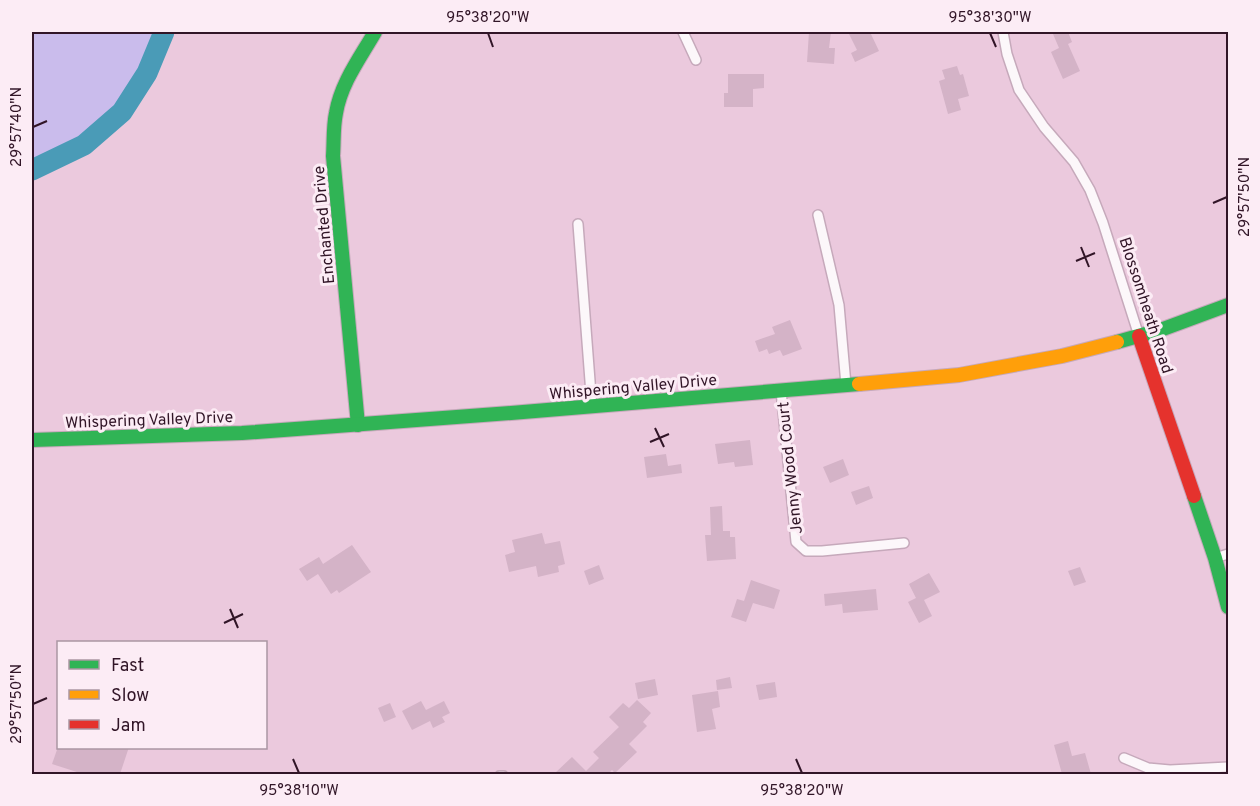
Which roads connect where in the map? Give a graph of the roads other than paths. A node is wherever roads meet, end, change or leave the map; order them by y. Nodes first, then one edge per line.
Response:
1 (375, 32) edge
2 (683, 32) edge
3 (1003, 32) edge
4 (696, 60) dead end
5 (818, 215) dead end
6 (578, 224) dead end
7 (1228, 305) edge
8 (1139, 336) junction
9 (846, 385) junction
10 (781, 391) junction
11 (592, 407) junction
12 (358, 425) junction
13 (32, 440) edge
14 (904, 543) dead end
15 (1222, 556) edge
16 (1228, 607) edge
17 (1124, 758) dead end
18 (1228, 767) edge
19 (499, 774) edge
20 (504, 774) edge

1 - 12 street, Enchanted Drive
2 - 4 street
3 - 8 street, Blossomheath Road
5 - 9 street
6 - 11 street
7 - 8 street, Whispering Valley Drive
8 - 9 street, Whispering Valley Drive
8 - 15 street, Blossomheath Road
9 - 10 street, Whispering Valley Drive
10 - 11 street, Whispering Valley Drive
10 - 14 street, Jenny Wood Court
11 - 12 street, Whispering Valley Drive
12 - 13 street, Whispering Valley Drive
15 - 16 street, Blossomheath Road
17 - 18 street
19 - 20 lane

